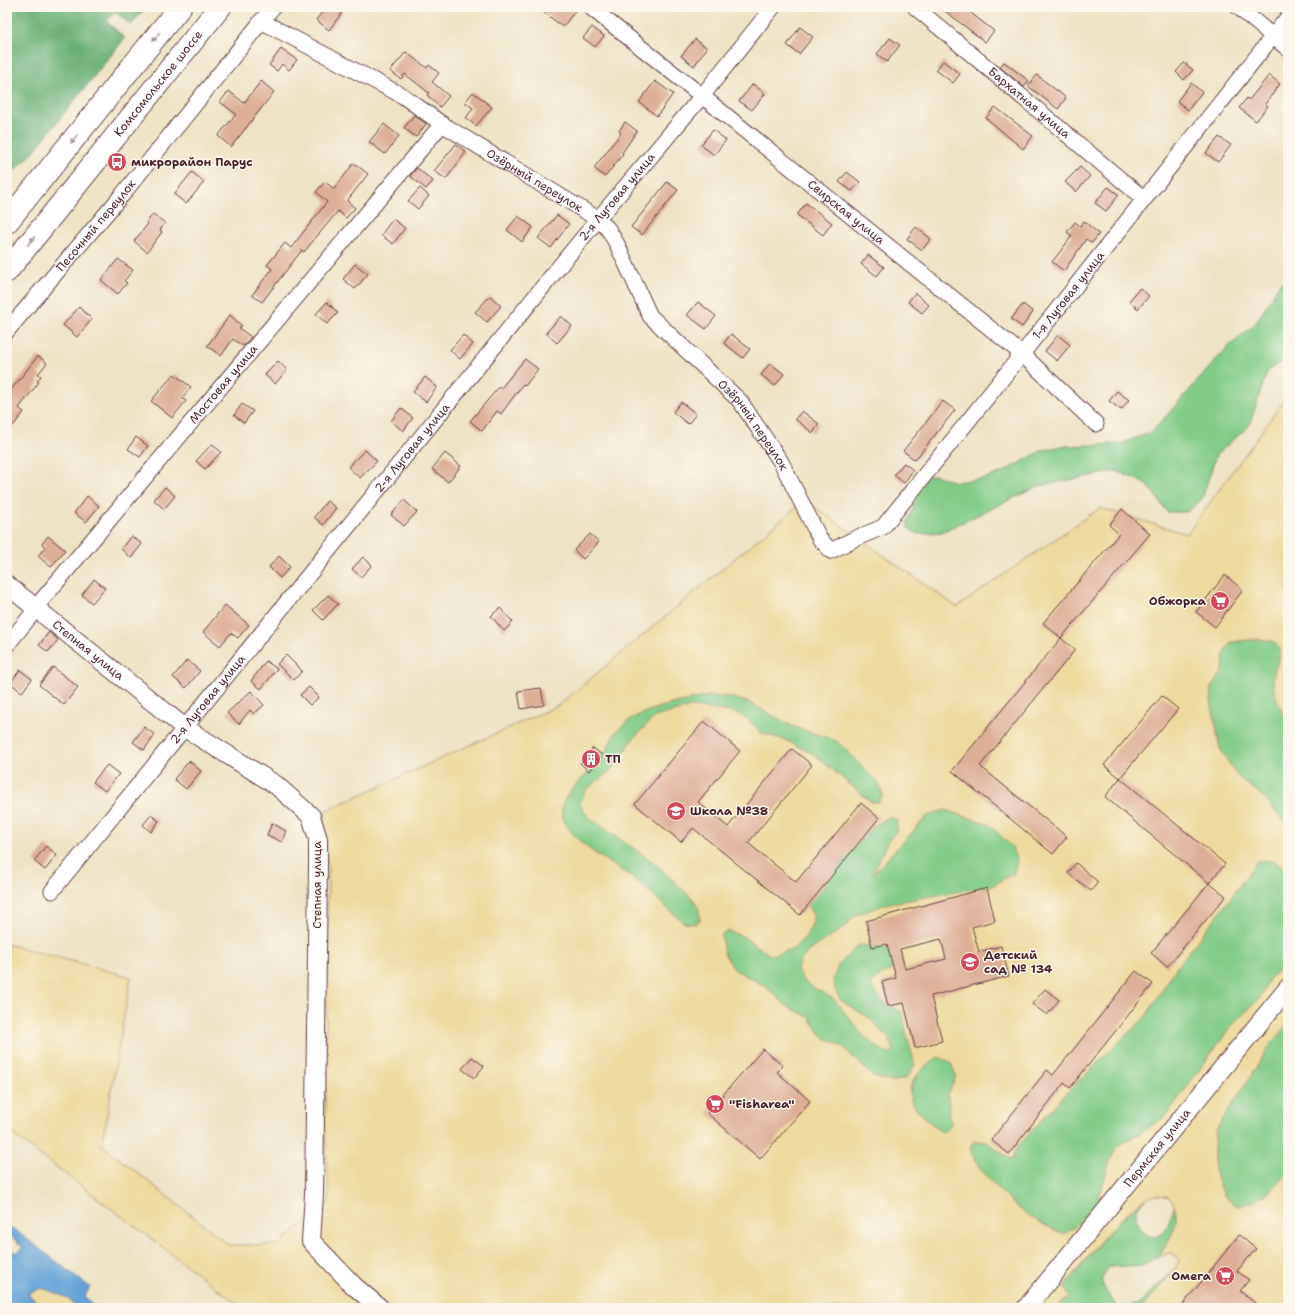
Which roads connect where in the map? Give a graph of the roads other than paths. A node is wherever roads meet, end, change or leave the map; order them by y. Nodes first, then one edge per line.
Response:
1 (180, 7) edge
2 (220, 7) edge
3 (273, 7) edge
4 (590, 7) edge
5 (773, 7) edge
6 (915, 7) edge
7 (1238, 7) edge
8 (1288, 17) edge
9 (261, 21) junction
10 (1273, 36) junction
11 (1288, 49) edge
12 (702, 96) junction
13 (442, 124) junction
14 (1144, 199) junction
15 (598, 219) junction
16 (7, 222) edge
17 (7, 272) edge
18 (7, 331) edge
19 (1022, 354) junction
20 (1096, 424) dead end
21 (831, 551) joint
22 (7, 584) edge
23 (37, 608) junction
24 (7, 645) edge
25 (185, 728) junction
26 (52, 891) dead end
27 (1288, 988) edge
28 (380, 1308) edge
29 (1026, 1308) edge

1 -> 16 main road
17 -> 2 main road, Комсомольское шоссе
3 - 9 street, Песочный переулок
4 - 12 street, Свирская улица
5 - 12 street, 2-я Луговая улица
6 - 14 street, Бархатная улица
7 - 10 street
8 - 10 street, 1-я Луговая улица
9 - 13 street, Озёрный переулок
9 - 18 street, Песочный переулок
10 - 11 street
10 - 14 street, 1-я Луговая улица
12 - 15 street, 2-я Луговая улица
12 - 19 street, Свирская улица
13 - 15 street, Озёрный переулок
13 - 23 street, Мостовая улица
14 - 19 street, 1-я Луговая улица
15 - 21 street, Озёрный переулок
15 - 25 street, 2-я Луговая улица
19 - 20 street, Свирская улица
19 - 21 street, 1-я Луговая улица
22 - 23 street, Степная улица
23 - 24 street, Мостовая улица
23 - 25 street, Степная улица
25 - 26 street, 2-я Луговая улица
25 - 28 street, Степная улица
27 - 29 street, Пермская улица

